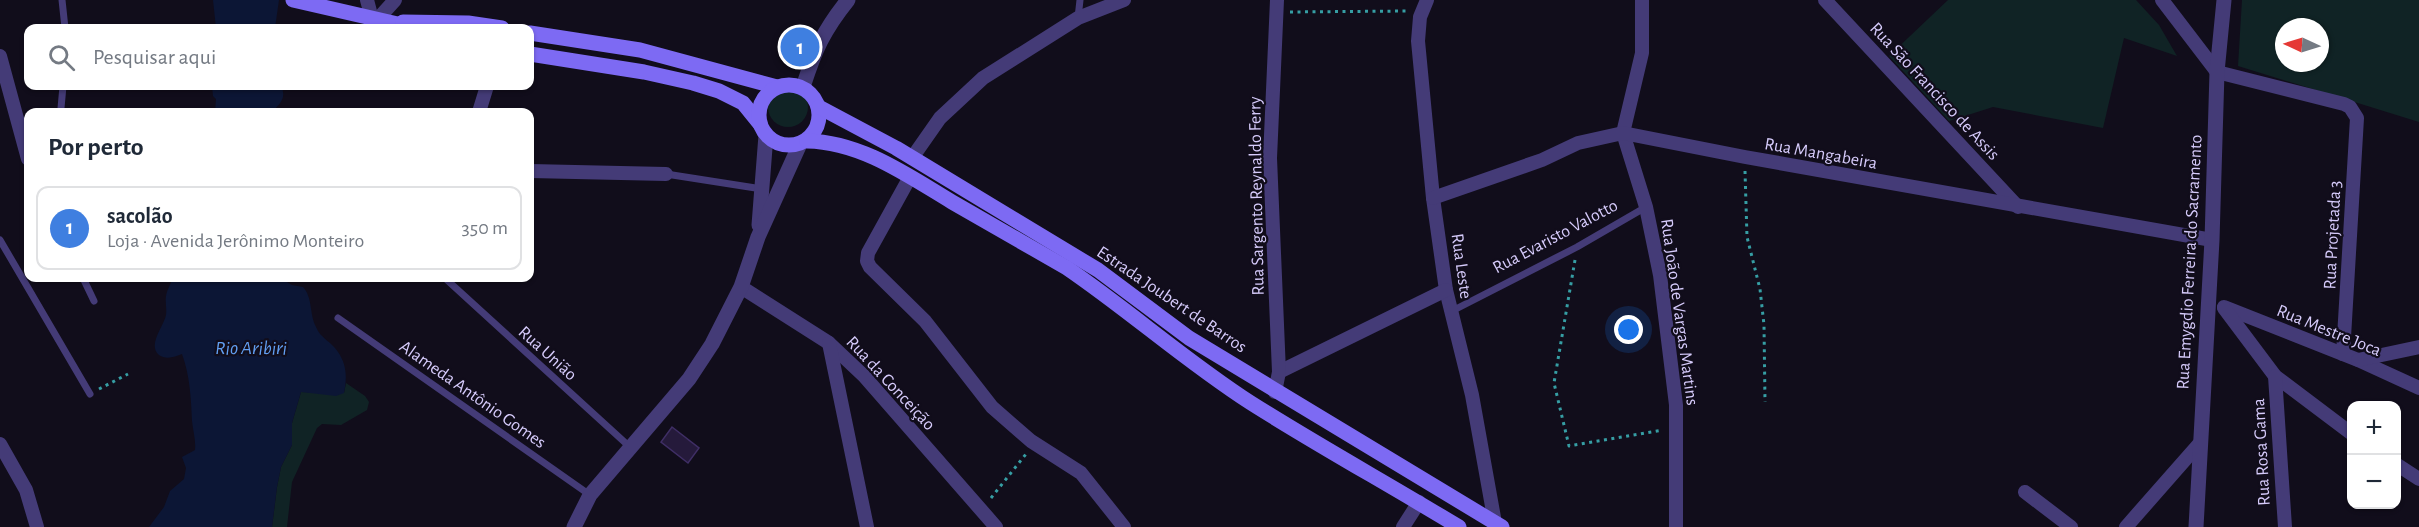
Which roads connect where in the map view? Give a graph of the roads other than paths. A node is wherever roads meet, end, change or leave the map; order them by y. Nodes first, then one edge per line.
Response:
1 (62, 0) edge
2 (293, 0) edge
3 (367, 0) edge
4 (395, 0) edge
5 (848, 0) edge
6 (1080, 0) edge
7 (1124, 0) edge
8 (1642, 0) edge
9 (1825, 0) edge
10 (2162, 0) edge
11 (2224, 0) edge
12 (1276, 6) edge
13 (1425, 6) edge
14 (1078, 18) junction
15 (379, 20) junction
16 (65, 24) edge
17 (397, 24) edge
18 (475, 24) edge
19 (534, 34) edge
20 (534, 55) edge
21 (0, 56) edge
22 (2217, 72) junction
23 (777, 87) junction
24 (803, 87) junction
25 (63, 90) edge
26 (486, 90) edge
27 (819, 107) junction
28 (61, 108) dead end
29 (480, 108) edge
30 (763, 130) junction
31 (1623, 133) junction
32 (803, 142) junction
33 (24, 144) edge
34 (912, 158) junction
35 (534, 171) edge
36 (666, 174) joint
37 (910, 177) junction
38 (762, 189) junction
39 (1433, 198) junction
40 (1646, 207) junction
41 (2018, 207) junction
42 (758, 237) junction
43 (0, 240) edge
44 (2212, 240) junction
45 (24, 281) edge
46 (25, 282) edge
47 (85, 282) edge
48 (449, 282) edge
49 (741, 287) junction
50 (1446, 290) junction
51 (2208, 297) junction
52 (94, 301) dead end
53 (2224, 307) junction
54 (1450, 312) junction
55 (338, 318) dead end
56 (829, 343) junction
57 (2419, 347) edge
58 (2343, 354) junction
59 (2358, 360) junction
60 (1279, 372) junction
61 (2275, 376) junction
62 (2419, 388) edge
63 (1275, 392) junction
64 (90, 394) road end
65 (2347, 430) edge
66 (0, 444) edge
67 (2199, 444) junction
68 (631, 448) junction
69 (2401, 467) edge
70 (2419, 479) edge
71 (2025, 492) dead end
72 (590, 495) junction
73 (1419, 502) junction
74 (1498, 525) edge
75 (37, 527) edge
76 (574, 527) edge
77 (867, 527) edge
78 (996, 527) edge
79 (1124, 527) edge
80 (1403, 527) edge
81 (1459, 527) edge
82 (1676, 527) edge
83 (2071, 527) edge
84 (2126, 527) edge
85 (2196, 527) edge
86 (2285, 527) edge

1 - 16 lane
2 - 15 main road
3 - 15 street
4 - 15 street
5 - 24 street
6 - 14 lane
7 - 14 street
8 - 31 street
9 - 41 street, Rua São Francisco de Assis
10 - 22 street
11 - 22 street, Rua Emygdio Ferreira do Sacramento
12 - 60 street, Rua Sargento Reynaldo Ferry
13 - 39 street, Rua Leste
14 - 34 street
15 - 17 main road
15 - 18 main road
19 - 23 main road
20 - 30 main road
21 - 33 street
22 - 44 street, Rua Emygdio Ferreira do Sacramento
22 - 58 street, Rua Projetada 3
23 - 24 main road
23 - 30 main road
24 - 27 main road
25 - 28 lane
26 - 29 street
27 - 32 main road
27 - 34 main road, Estrada Joubert de Barros
30 - 32 main road
30 - 38 street
31 - 39 street, Rua Mangabeira
31 - 40 street, Rua João de Vargas Martins
31 - 41 street, Rua Mangabeira
32 - 37 main road, Estrada Joubert de Barros
32 - 42 street
34 - 63 main road, Estrada Joubert de Barros
35 - 36 street
36 - 38 lane
37 - 73 main road, Estrada Joubert de Barros
37 - 79 street
38 - 42 street
39 - 50 street, Rua Leste
40 - 54 lane, Rua Evaristo Valotto
40 - 82 street, Rua João de Vargas Martins
41 - 44 street, Rua Mangabeira
42 - 49 street
43 - 45 lane
44 - 51 street, Rua Emygdio Ferreira do Sacramento
46 - 64 lane
47 - 52 lane
48 - 68 lane, Rua União
49 - 56 street, Rua da Conceição
49 - 68 street
50 - 54 street, Rua Leste
50 - 60 street
51 - 53 street
51 - 67 street, Rua Emygdio Ferreira do Sacramento
53 - 58 street, Rua Mestre Joca
53 - 61 street
54 - 74 street, Rua Leste
55 - 72 lane, Alameda Antônio Gomes
56 - 77 street
56 - 78 street, Rua da Conceição
57 - 59 street
58 - 59 street, Rua Mestre Joca
59 - 62 street, Rua Mestre Joca
60 - 63 street, Rua Sargento Reynaldo Ferry
61 - 65 street
61 - 86 street, Rua Rosa Gama
63 - 74 main road, Estrada Joubert de Barros
66 - 75 street
67 - 84 street
67 - 85 street, Rua Emygdio Ferreira do Sacramento
68 - 72 street
69 - 70 street
71 - 83 street
72 - 76 street
73 - 80 street
73 - 81 main road, Estrada Joubert de Barros

